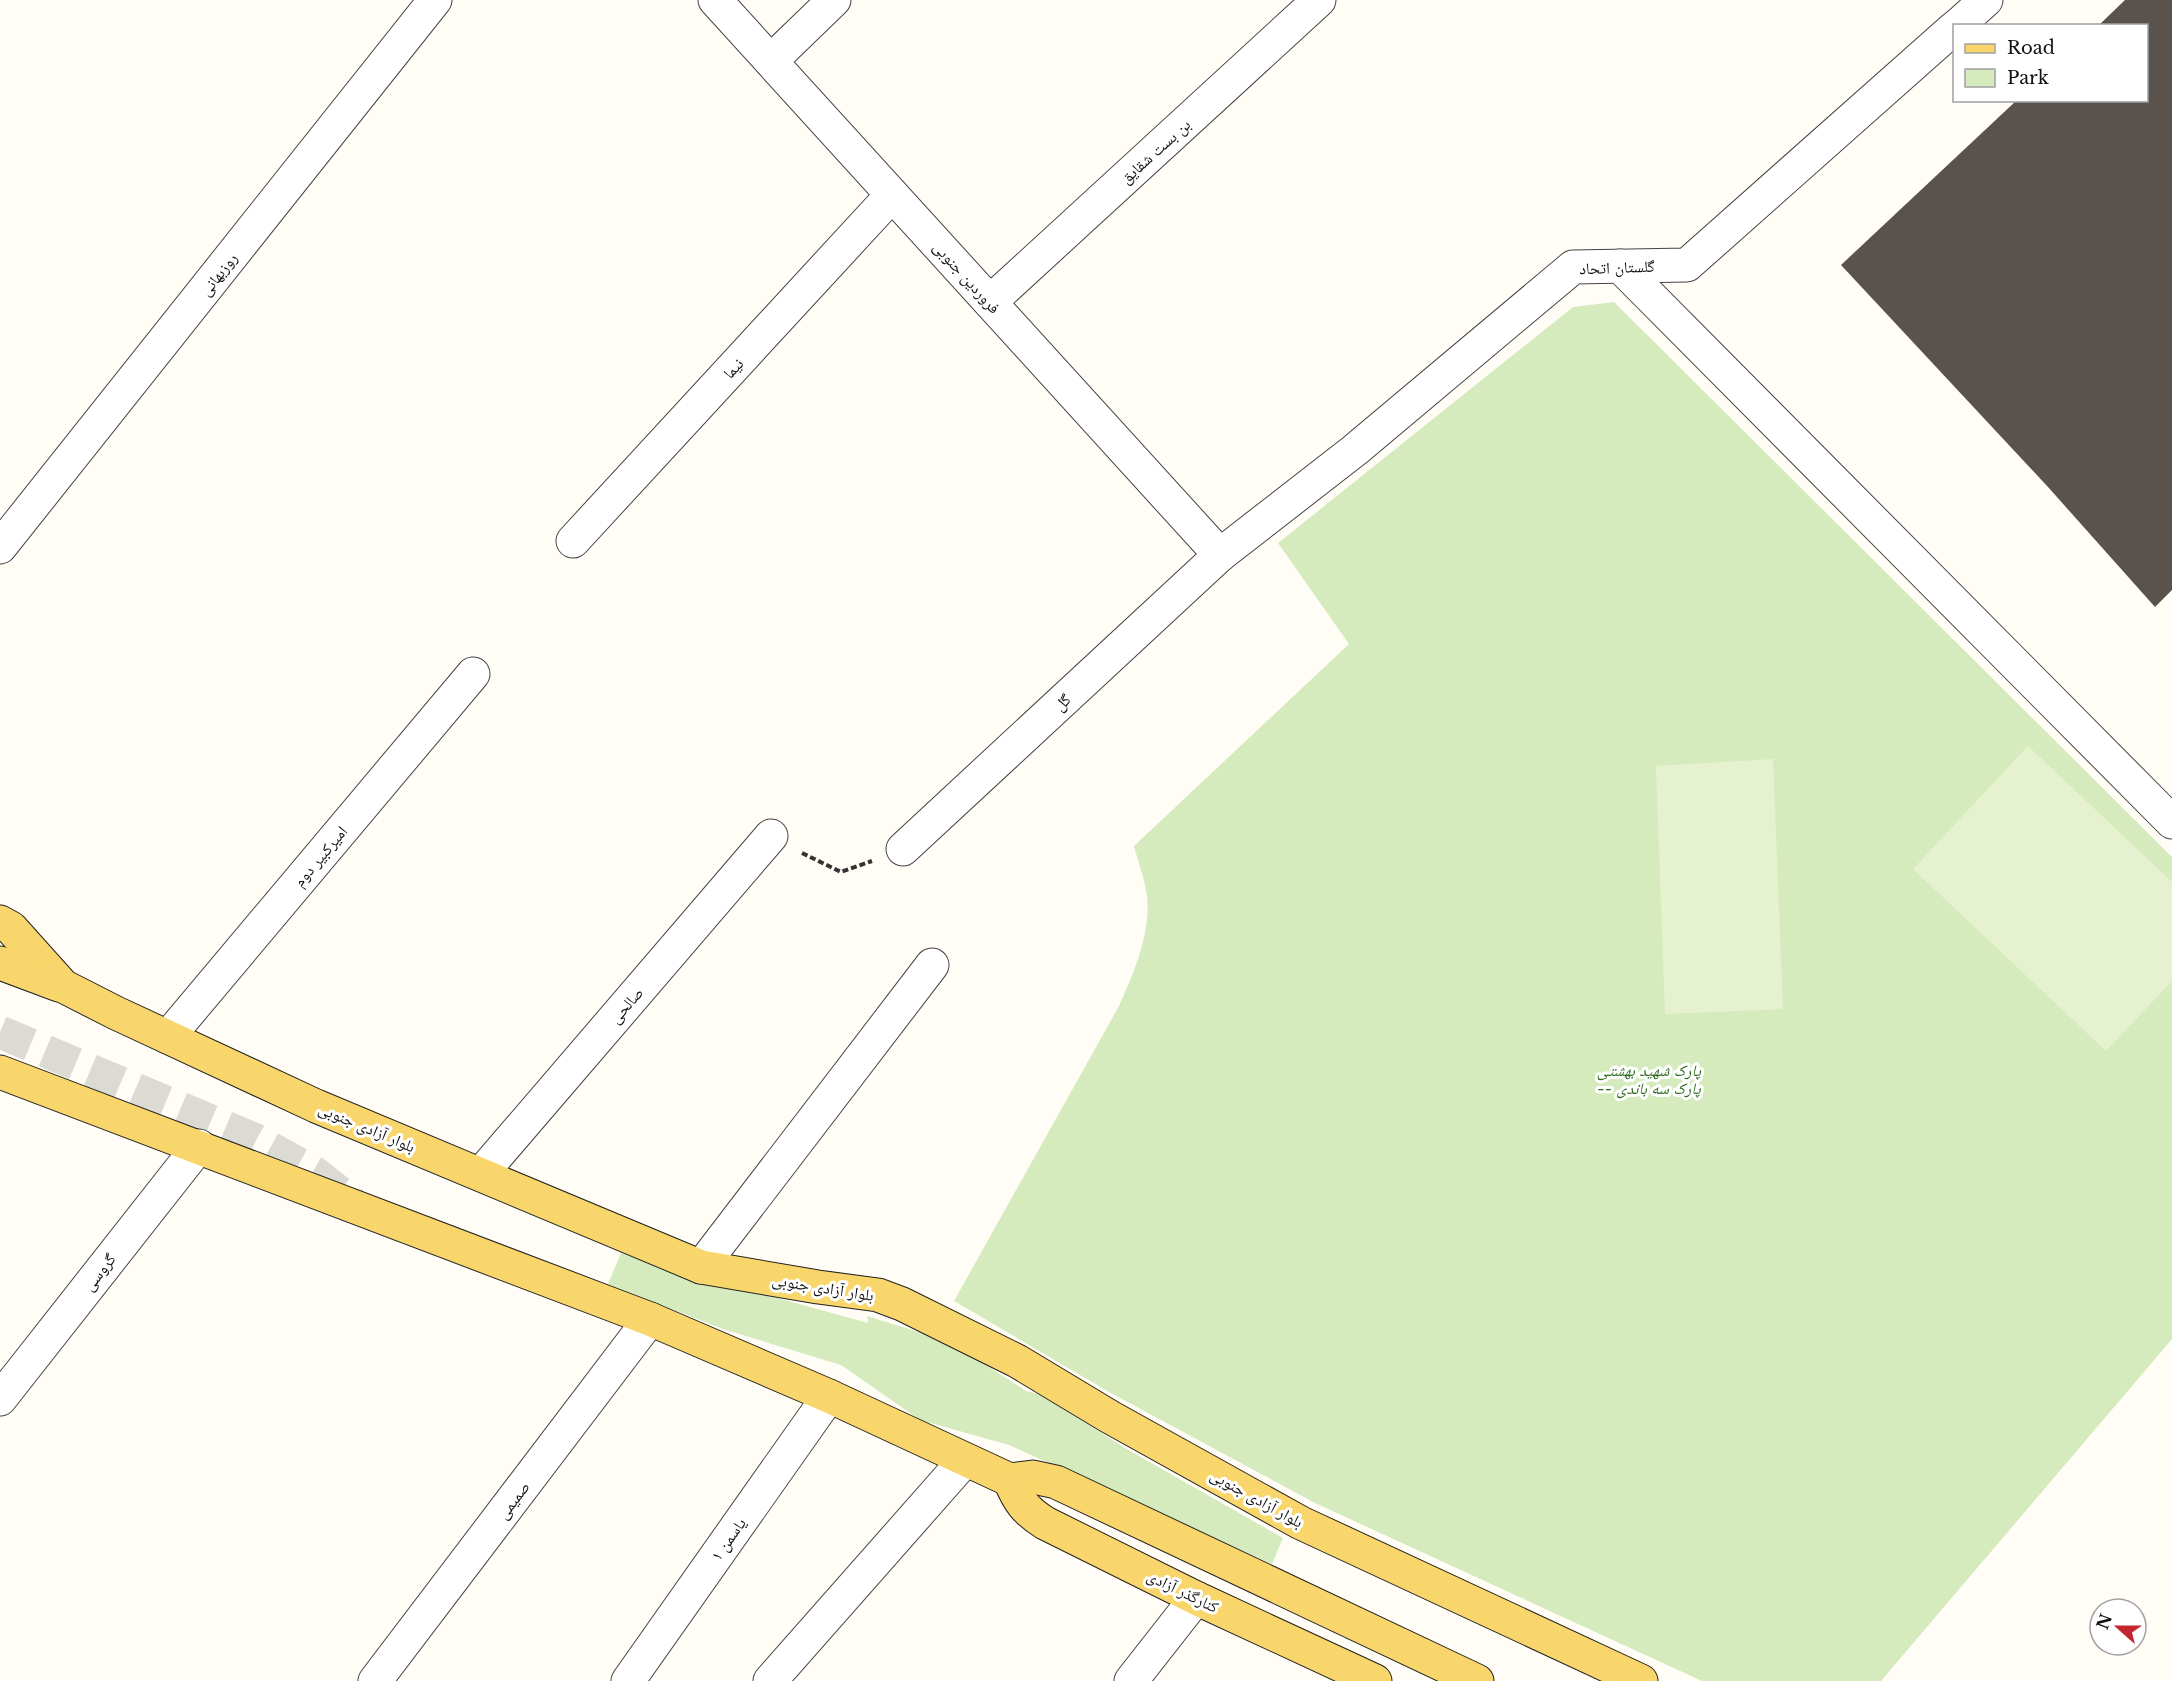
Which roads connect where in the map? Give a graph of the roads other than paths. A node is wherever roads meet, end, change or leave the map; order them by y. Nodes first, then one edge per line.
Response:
1 (435, 0) edge
2 (715, 0) edge
3 (834, 0) edge
4 (1319, 0) edge
5 (1986, 0) edge
6 (1959, 24) edge
7 (1953, 30) edge
8 (771, 61) junction
9 (892, 195) junction
10 (1620, 266) junction
11 (990, 302) junction
12 (573, 541) dead end
13 (0, 547) edge
14 (1220, 555) junction
15 (473, 674) dead end
16 (2172, 822) edge
17 (771, 836) road end
18 (903, 849) road end
19 (0, 922) edge
20 (0, 963) edge
21 (932, 965) dead end
22 (63, 986) junction
23 (168, 1037) junction
24 (0, 1072) edge
25 (199, 1146) junction
26 (481, 1174) junction
27 (701, 1267) junction
28 (650, 1319) junction
29 (829, 1396) junction
30 (0, 1399) edge
31 (964, 1461) junction
32 (1010, 1480) junction
33 (1196, 1598) junction
34 (375, 1681) edge
35 (628, 1681) edge
36 (770, 1681) edge
37 (1131, 1681) edge
38 (1375, 1681) edge
39 (1477, 1681) edge
40 (1641, 1681) edge

1 - 13 street, روزبهانی
2 - 8 street, فروردین جنوبی
3 - 8 street
4 - 11 street, بن بست شقایق
5 - 6 street, گلستان اتحاد
7 - 10 street, گلستان اتحاد
8 - 9 street, فروردین جنوبی
9 - 11 street, فروردین جنوبی
9 - 12 street, نیما
10 - 14 street, گلستان اتحاد
10 - 16 street
11 - 14 street, فروردین جنوبی
14 - 18 street, گل
15 - 23 street, امیرکبیر دوم
17 - 26 street, صالحی
19 - 22 main road, بلوار آزادی جنوبی
20 - 22 main road
21 - 27 street
22 - 23 main road, بلوار آزادی جنوبی
23 - 26 main road, بلوار آزادی جنوبی
24 - 25 main road
25 - 28 main road
25 - 30 street, گروسی
26 - 27 main road, بلوار آزادی جنوبی
27 - 40 main road, بلوار آزادی جنوبی
28 - 29 main road
28 - 34 street, صمیمی
29 - 31 main road
29 - 35 street, یاسمن ۱
31 - 32 main road
31 - 36 street
32 - 33 main road, کنارگذر آزادی
32 - 39 main road
33 - 37 street
33 - 38 main road, کنارگذر آزادی

